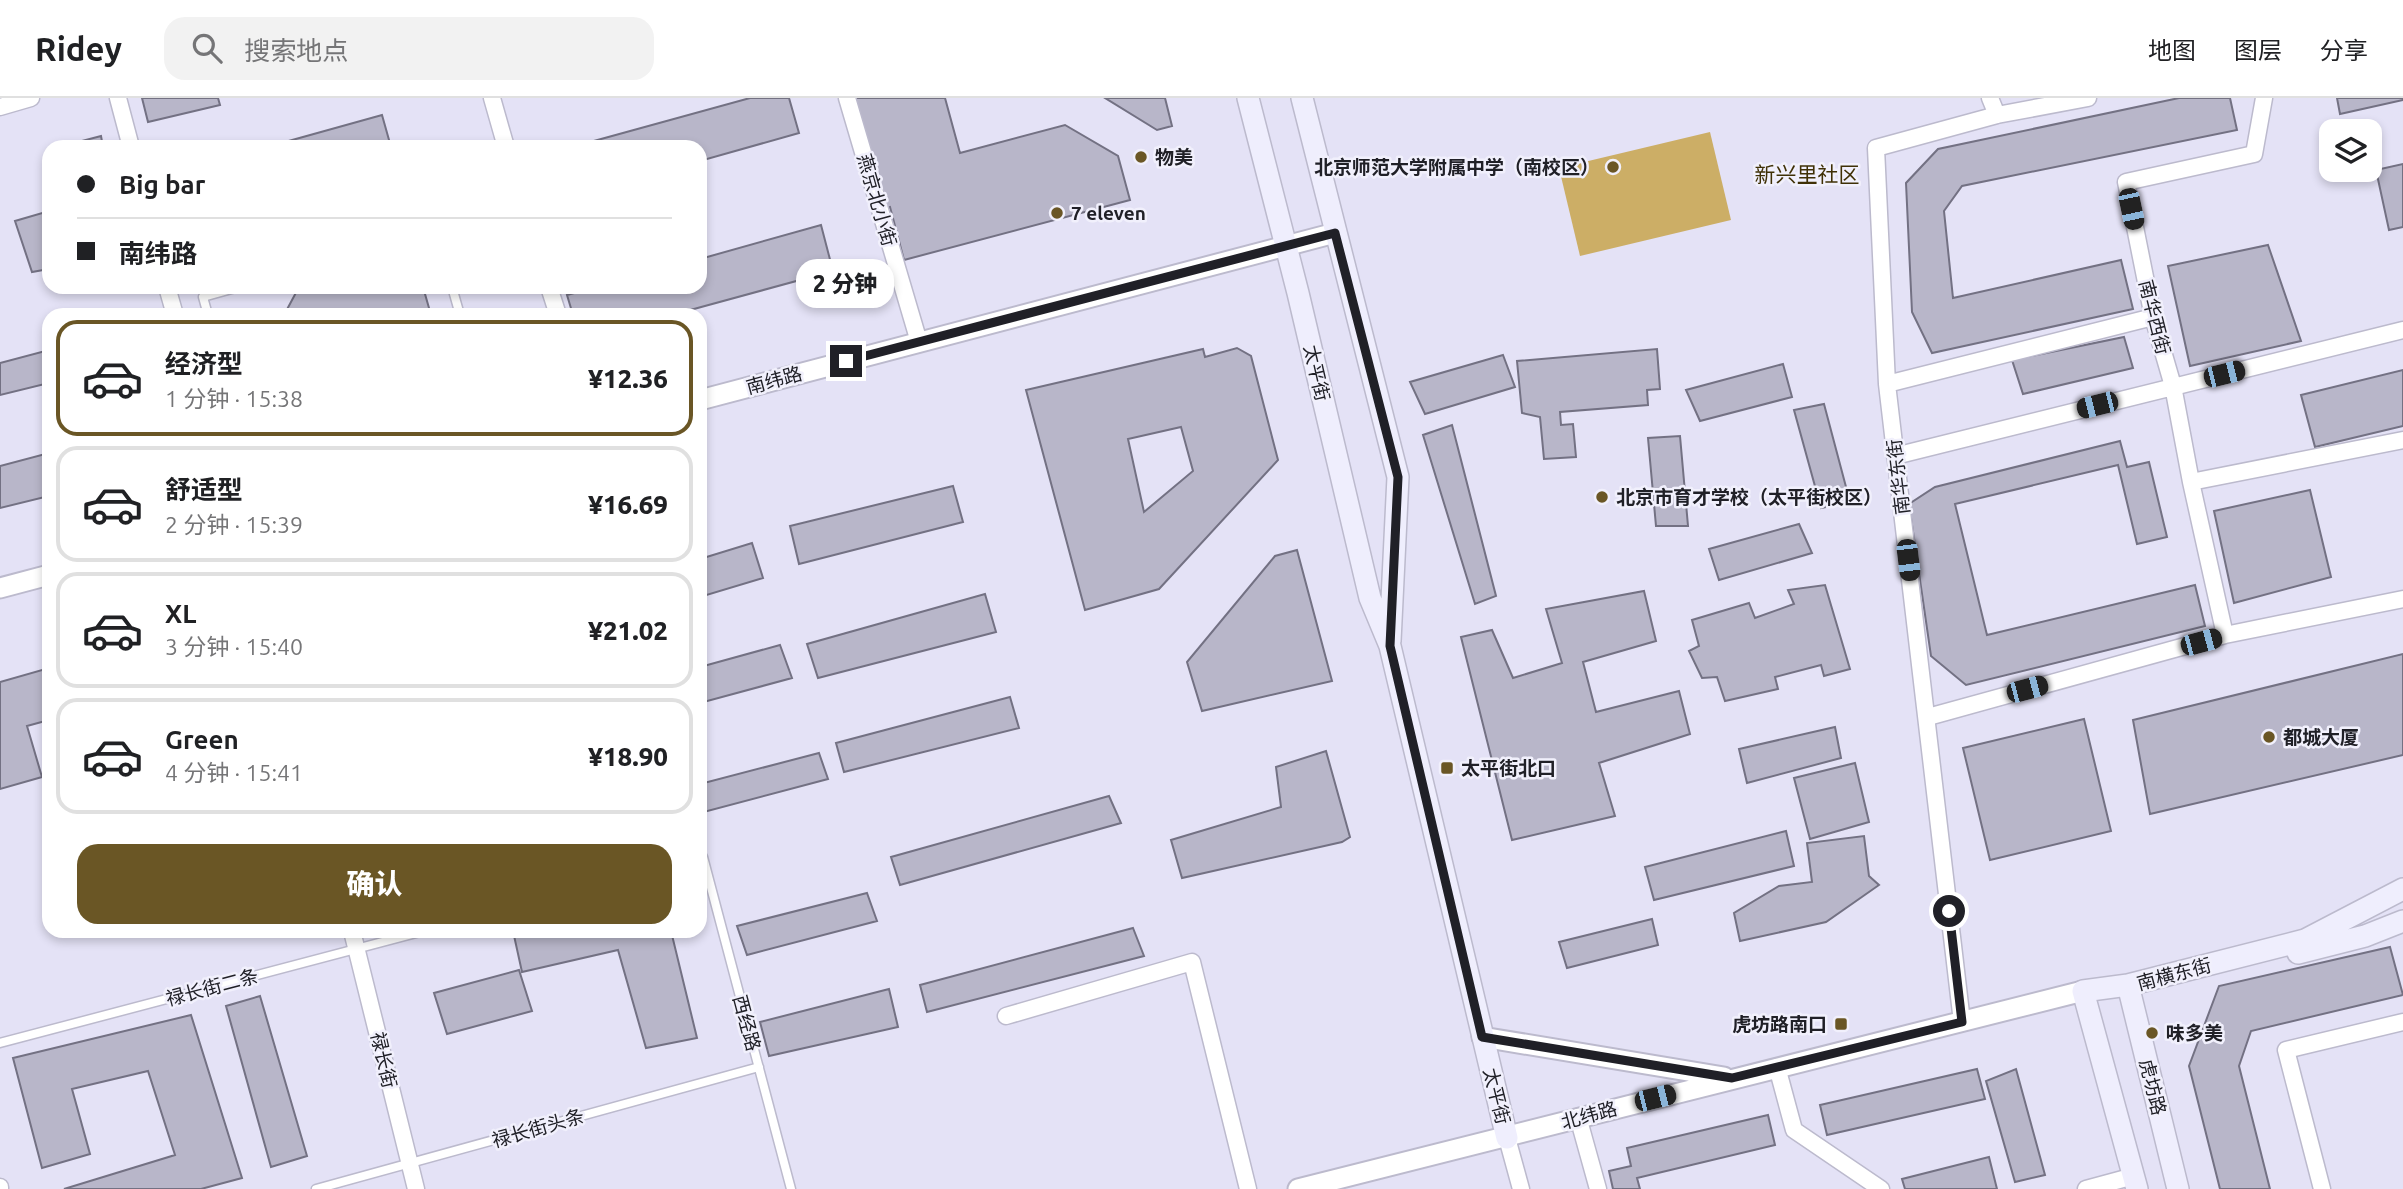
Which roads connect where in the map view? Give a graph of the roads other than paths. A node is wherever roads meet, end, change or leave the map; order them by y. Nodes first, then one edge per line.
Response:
1 (31, 98) edge
2 (118, 98) edge
3 (492, 98) edge
4 (847, 98) edge
5 (1248, 98) edge
6 (1302, 98) edge
7 (1990, 98) edge
8 (2088, 98) edge
9 (2264, 98) edge
10 (0, 107) edge
11 (1997, 115) junction
12 (129, 140) edge
13 (504, 140) edge
14 (1335, 233) junction
15 (1286, 246) junction
16 (214, 294) edge
17 (206, 308) edge
18 (2153, 317) junction
19 (2403, 330) edge
20 (919, 342) junction
21 (1887, 384) junction
22 (2173, 386) junction
23 (707, 398) edge
24 (2403, 440) edge
25 (1895, 456) junction
26 (2191, 482) junction
27 (42, 577) edge
28 (0, 588) edge
29 (2403, 599) edge
30 (2225, 635) junction
31 (1390, 646) junction
32 (1927, 716) junction
33 (707, 876) edge
34 (2403, 888) edge
35 (2403, 921) edge
36 (354, 938) edge
37 (398, 938) edge
38 (357, 949) junction
39 (2128, 985) junction
40 (2083, 991) junction
41 (1006, 1016) dead end
42 (1962, 1022) junction
43 (2403, 1022) edge
44 (1482, 1037) junction
45 (0, 1043) edge
46 (759, 1067) junction
47 (1777, 1067) junction
48 (1732, 1078) junction
49 (1578, 1117) junction
50 (1507, 1138) junction
51 (409, 1164) junction
52 (2136, 1182) edge
53 (316, 1189) edge
54 (416, 1189) edge
55 (791, 1189) edge
56 (1248, 1189) edge
57 (1298, 1189) edge
58 (1521, 1189) edge
59 (1598, 1189) edge
60 (1881, 1189) edge
61 (2086, 1189) edge
62 (2178, 1189) edge
63 (2322, 1189) edge

1 - 10 street
2 - 12 street
3 - 13 street
4 - 20 street, 燕京北小街
5 - 15 main road, 太平街
6 - 14 main road, 太平街
7 - 11 street
8 - 11 street, 南华东街
9 - 18 street, 南华西街
11 - 21 street, 南华东街
14 - 15 street, 南纬路
14 - 31 main road, 太平街
15 - 20 street, 南纬路
15 - 31 main road, 太平街
16 - 17 lane
18 - 21 street
18 - 22 street, 南华西街
19 - 22 street
20 - 23 street, 南纬路
21 - 25 street, 南华东街
22 - 25 street
22 - 26 street, 南华西街
24 - 26 street
25 - 32 street, 南华东街
26 - 30 street, 南华西街
27 - 28 street
29 - 30 street
30 - 32 street
31 - 44 main road, 太平街
32 - 42 street, 南华东街
33 - 46 lane, 西经路
34 - 39 main road, 南横东街
35 - 39 main road, 南横东街
36 - 38 street, 禄长街
37 - 38 lane, 禄长街二条
38 - 45 lane, 禄长街二条
38 - 51 street, 禄长街
39 - 40 main road
39 - 62 main road, 虎坊路
40 - 42 street, 北纬路
40 - 52 main road
41 - 56 street
42 - 47 street, 北纬路
43 - 63 street
44 - 48 street
44 - 50 main road, 太平街
46 - 51 lane, 禄长街头条
46 - 55 lane, 西经路
47 - 48 street, 北纬路
47 - 60 street
48 - 49 street, 北纬路
49 - 50 street, 北纬路
49 - 59 street
50 - 57 street, 北纬路
50 - 58 street
51 - 53 lane, 禄长街头条
51 - 54 street, 禄长街
52 - 61 street

